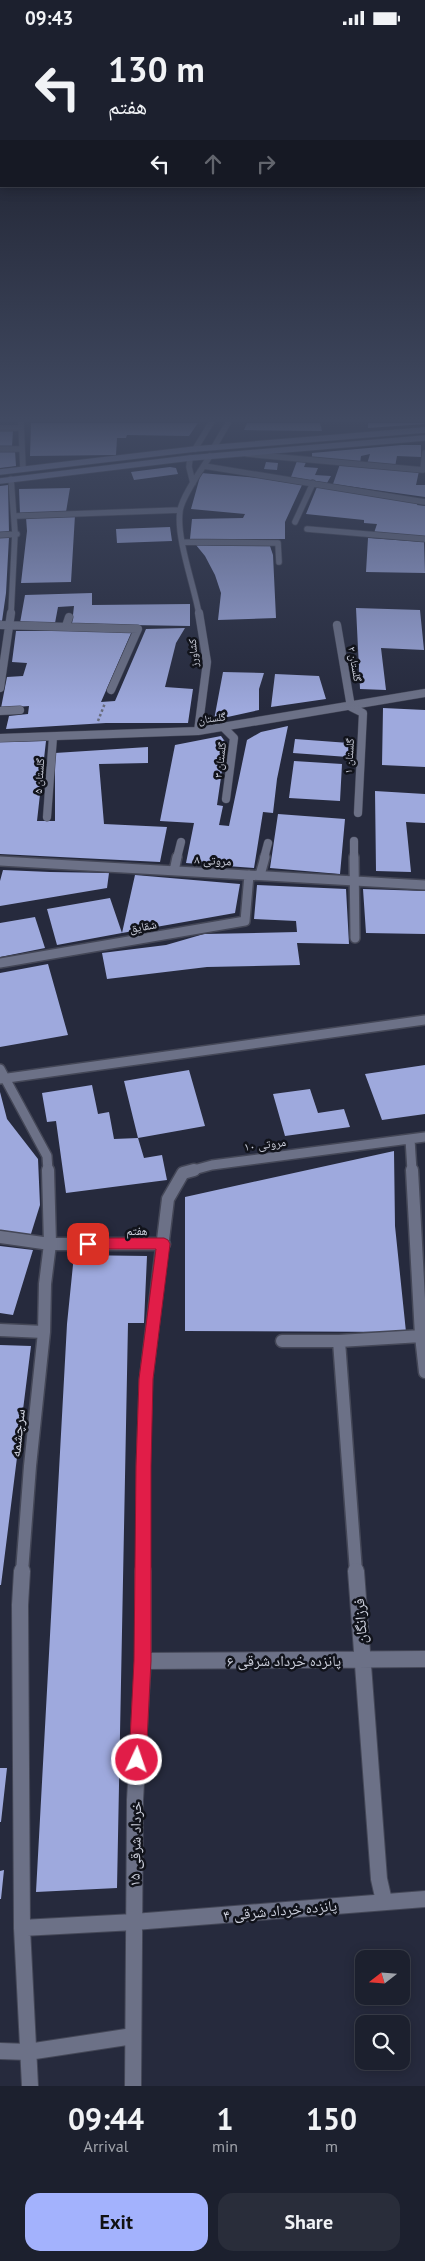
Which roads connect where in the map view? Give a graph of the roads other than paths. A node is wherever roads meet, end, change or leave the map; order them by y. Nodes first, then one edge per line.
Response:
1 (16, 519) edge
2 (181, 519) edge
3 (297, 519) edge
4 (296, 522) dead end
5 (307, 529) dead end
6 (17, 534) junction
7 (0, 535) edge
8 (425, 539) edge
9 (182, 543) junction
10 (279, 562) dead end
11 (69, 617) dead end
12 (0, 625) edge
13 (11, 625) junction
14 (337, 625) dead end
15 (66, 627) junction
16 (0, 688) edge
17 (111, 690) road end
18 (425, 693) edge
19 (351, 707) junction
20 (20, 710) dead end
21 (0, 711) edge
22 (224, 727) junction
23 (198, 731) junction
24 (53, 737) junction
25 (0, 738) edge
26 (226, 799) dead end
27 (358, 813) dead end
28 (47, 817) dead end
29 (354, 841) dead end
30 (181, 842) dead end
31 (268, 843) dead end
32 (0, 861) edge
33 (174, 871) junction
34 (249, 875) junction
35 (260, 875) junction
36 (355, 881) junction
37 (425, 885) edge
38 (355, 938) dead end
39 (0, 963) edge
40 (425, 1020) edge
41 (1, 1076) edge
42 (425, 1137) edge
43 (410, 1139) junction
44 (0, 1237) edge
45 (50, 1244) junction
46 (164, 1244) junction
47 (0, 1330) edge
48 (44, 1331) junction
49 (421, 1336) junction
50 (282, 1341) dead end
51 (340, 1341) junction
52 (425, 1372) edge
53 (363, 1659) junction
54 (425, 1659) edge
55 (143, 1661) junction
56 (425, 1899) edge
57 (384, 1901) junction
58 (134, 1922) junction
59 (22, 1928) junction
60 (133, 2036) junction
61 (0, 2051) edge
62 (28, 2052) junction
63 (30, 2086) edge
64 (133, 2086) edge

1 - 6 street
2 - 9 street, کشاورز
3 - 4 street
5 - 8 street
6 - 7 street
6 - 13 street
9 - 10 street
9 - 23 street, کشاورز
11 - 15 street
12 - 13 street
13 - 15 street
13 - 16 street
14 - 19 street, گلستان ۲
15 - 17 street
18 - 19 street, گلستان
19 - 22 street, گلستان
19 - 27 street, گلستان ۱
20 - 21 street
22 - 23 street, گلستان
22 - 26 street, گلستان ۳
23 - 24 street, گلستان
24 - 25 street, گلستان
24 - 28 street, گلستان ۵
29 - 36 street
30 - 33 street
31 - 35 street
32 - 33 street, مروتی ۸
33 - 34 street, مروتی ۸
34 - 35 street, مروتی ۸
34 - 39 street, شقایق
35 - 36 street, مروتی ۸
36 - 37 street, مروتی ۸
36 - 38 street
40 - 41 street
41 - 45 street, سرچشمه
42 - 43 street, مروتی ۱۰
43 - 46 street, مروتی ۱۰
43 - 49 street
44 - 45 street, هفتم
45 - 46 street, هفتم
45 - 48 street, سرچشمه
46 - 55 street, ۱۵ خرداد شرقی
47 - 48 street
48 - 59 street, سرچشمه
49 - 51 street
49 - 52 street
50 - 51 street
51 - 53 street, فرزانگان
53 - 54 street, پانزده خرداد شرقی ۶
53 - 55 street, پانزده خرداد شرقی ۶
53 - 57 street, فرزانگان
55 - 58 street, ۱۵ خرداد شرقی
56 - 57 street, پانزده خرداد شرقی ۴
57 - 58 street, پانزده خرداد شرقی ۴
58 - 59 street, پانزده خرداد شرقی ۴
58 - 60 street, ۱۵ خرداد شرقی
59 - 62 street, سرچشمه
60 - 62 street
60 - 64 street, ۱۵ خرداد شرقی
61 - 62 street
62 - 63 street

